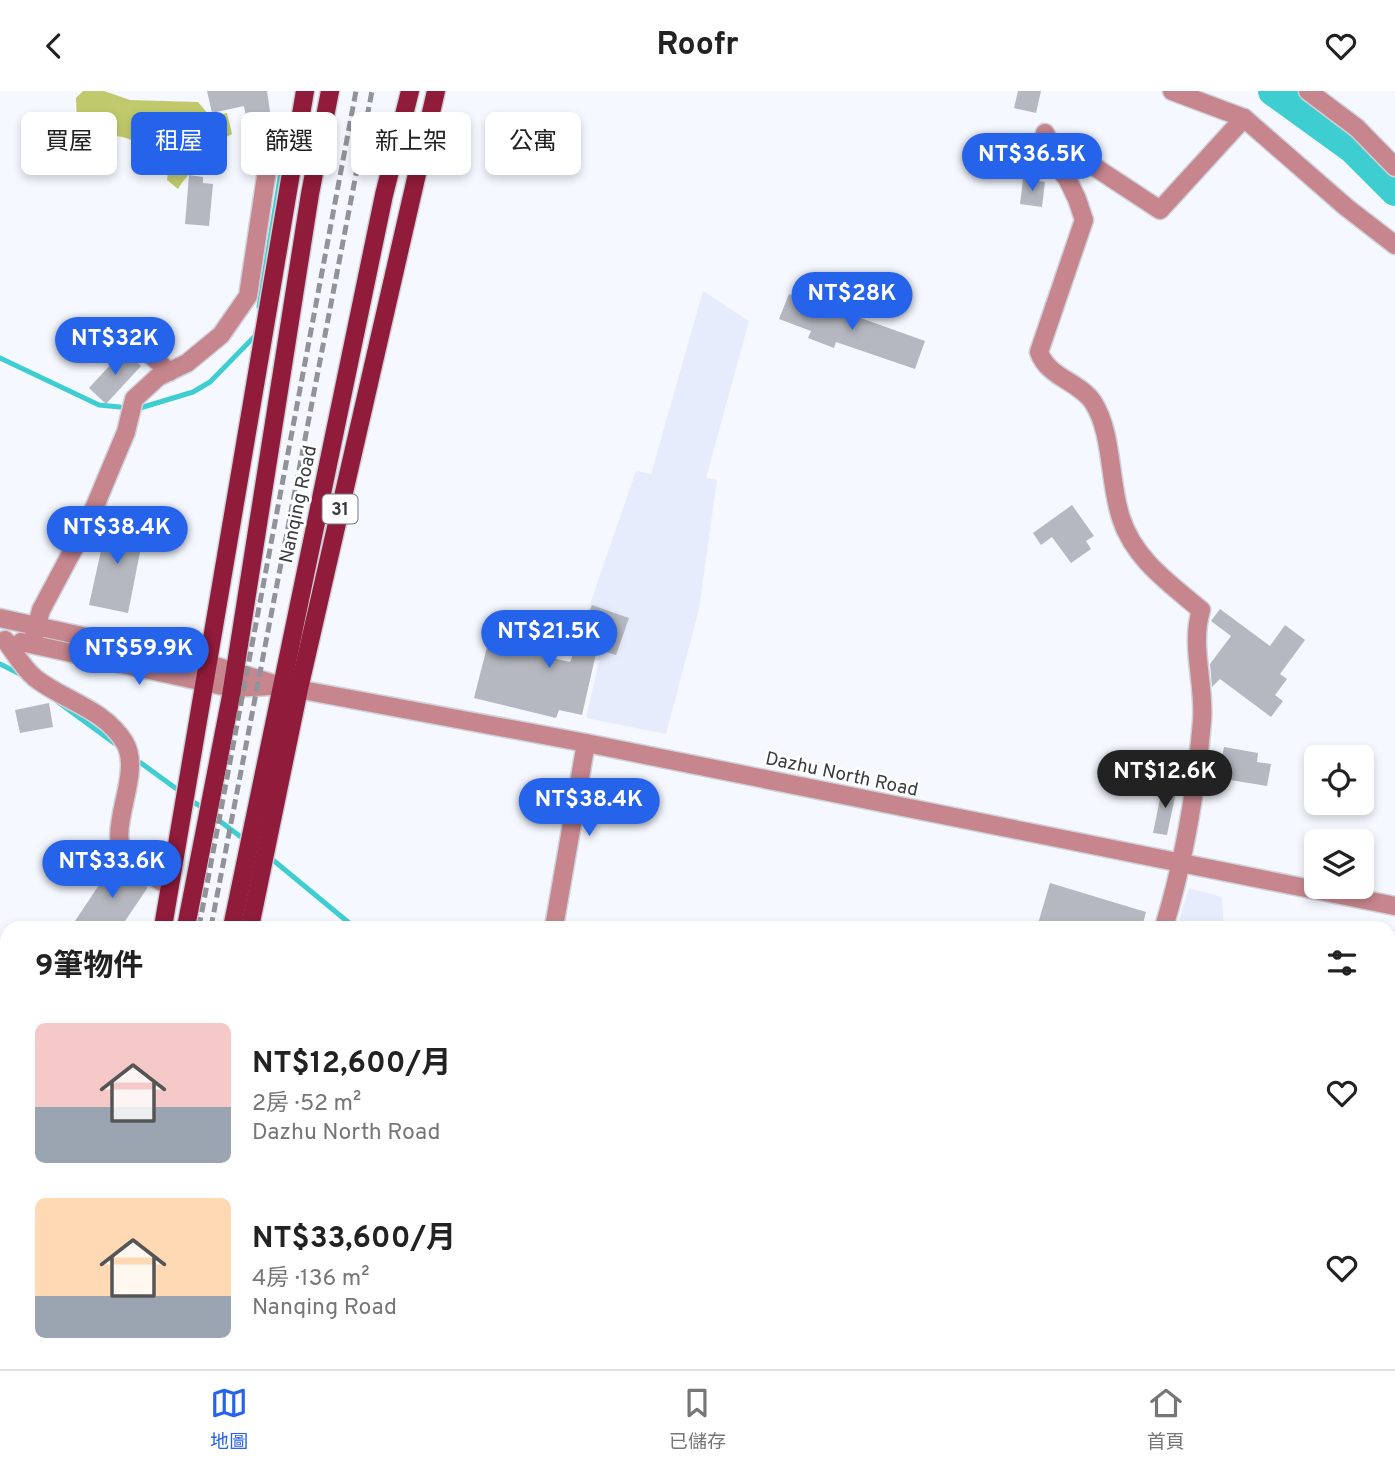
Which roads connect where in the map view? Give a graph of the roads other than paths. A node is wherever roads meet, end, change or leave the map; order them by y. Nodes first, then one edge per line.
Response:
1 (305, 91) edge
2 (330, 91) edge
3 (410, 91) edge
4 (436, 91) edge
5 (1172, 91) edge
6 (1309, 91) edge
7 (1244, 118) junction
8 (1045, 133) dead end
9 (1395, 167) edge
10 (266, 175) edge
11 (1064, 175) junction
12 (1395, 245) edge
13 (123, 329) dead end
14 (169, 372) junction
15 (0, 618) edge
16 (35, 624) junction
17 (3, 639) edge
18 (32, 643) junction
19 (209, 664) junction
20 (234, 679) junction
21 (205, 683) junction
22 (281, 686) junction
23 (299, 689) junction
24 (586, 743) junction
25 (1183, 864) junction
26 (170, 886) junction
27 (1395, 906) edge
28 (164, 921) edge
29 (187, 921) edge
30 (233, 921) edge
31 (251, 921) edge
32 (555, 921) edge
33 (1166, 921) edge

1 - 19 main road
2 - 20 main road, Nanqing Road
3 - 22 main road, Nanqing Road / 31
4 - 23 main road, 31
5 - 7 street
6 - 9 street
7 - 11 street
7 - 12 street
8 - 11 street
10 - 14 street
11 - 25 street
13 - 14 street
14 - 16 street
15 - 16 street, Dazhu North Road
16 - 18 street
16 - 19 street, Dazhu North Road
17 - 18 street, Dazhu North Road
17 - 26 street
18 - 21 street, Dazhu North Road
19 - 20 street, Dazhu North Road
19 - 21 main road
20 - 21 street, Dazhu North Road
20 - 22 street, Dazhu North Road
20 - 29 main road, Nanqing Road
21 - 26 main road
22 - 23 street, Dazhu North Road
22 - 30 main road, Nanqing Road / 31
23 - 24 street, Dazhu North Road
23 - 31 main road, 31
24 - 25 street, Dazhu North Road
24 - 32 street
25 - 27 street, Dazhu North Road
25 - 33 street
26 - 28 main road

